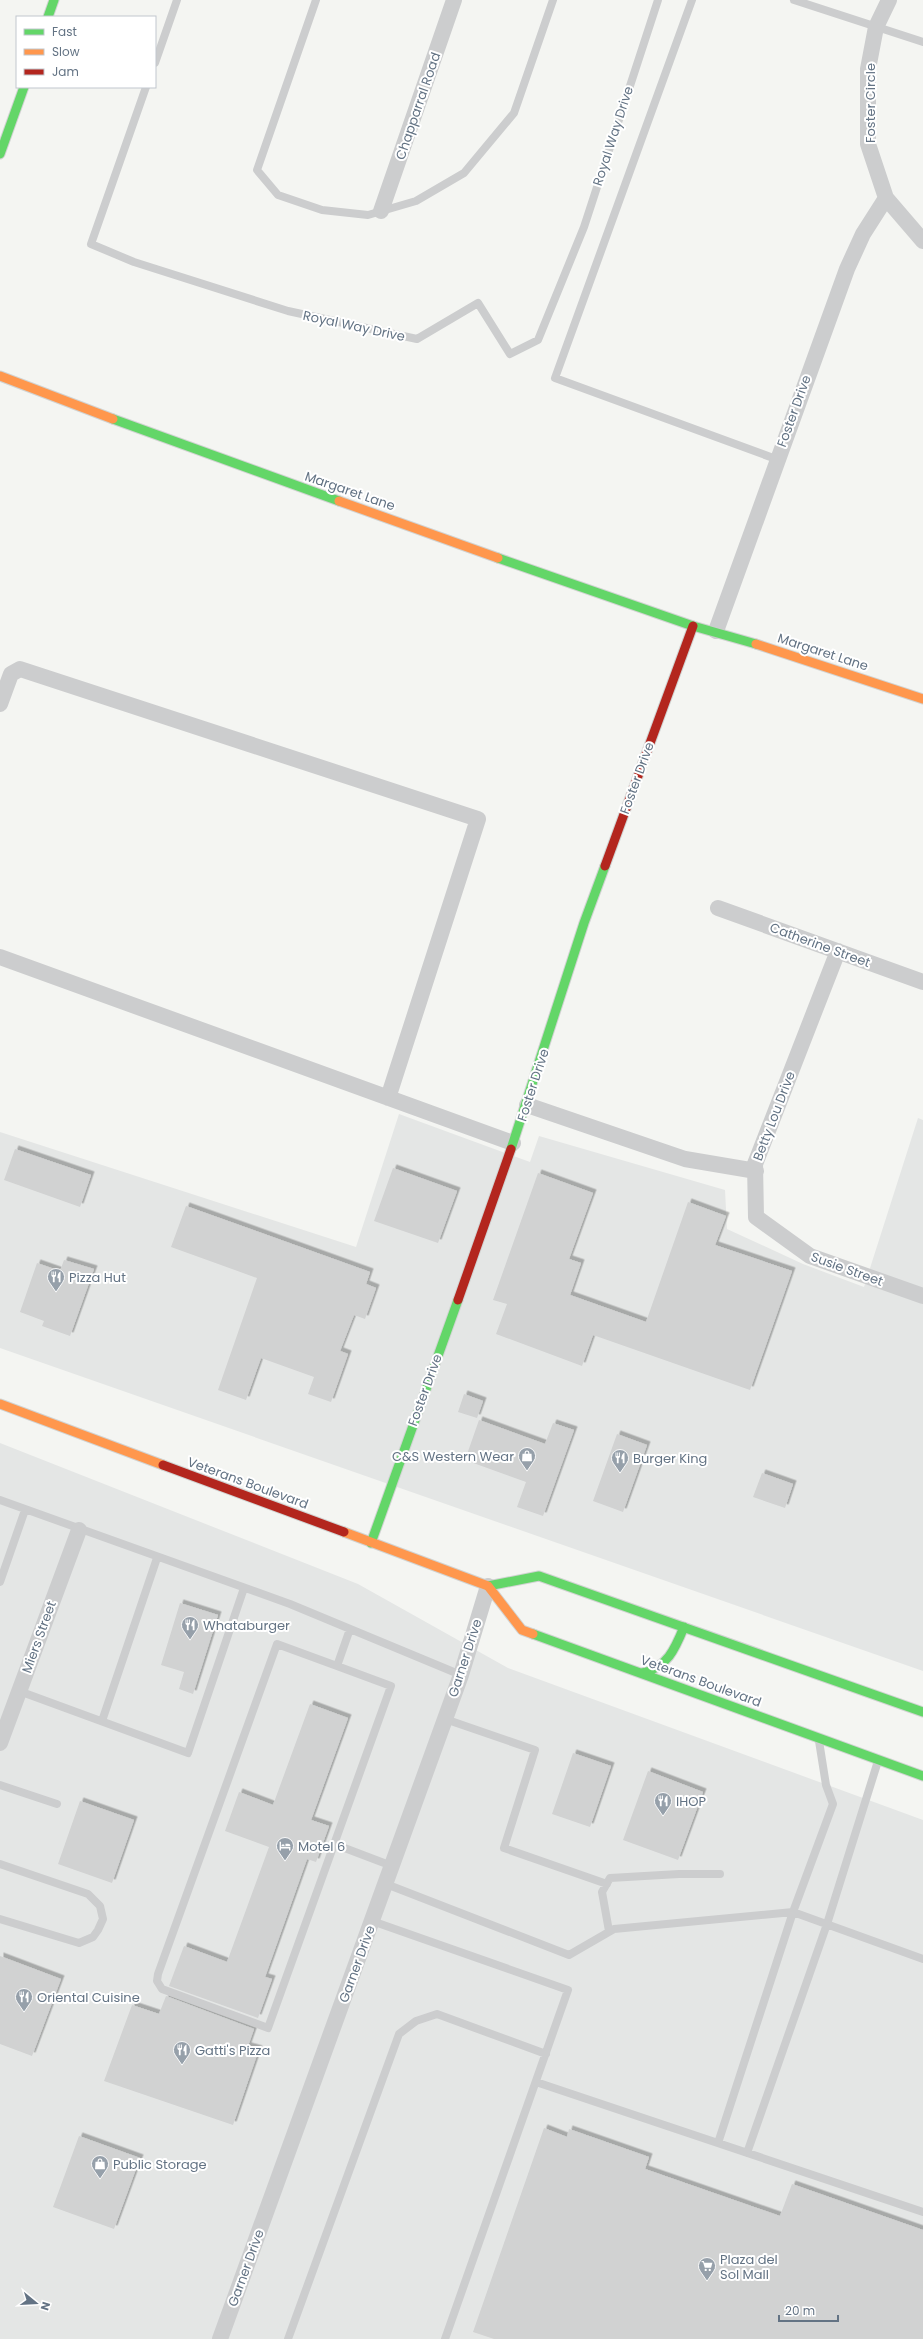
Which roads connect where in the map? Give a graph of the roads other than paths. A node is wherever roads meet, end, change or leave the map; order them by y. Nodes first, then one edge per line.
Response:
1 (54, 0) edge
2 (177, 0) edge
3 (316, 0) edge
4 (454, 0) edge
5 (554, 0) edge
6 (658, 0) edge
7 (692, 0) edge
8 (794, 0) edge
9 (889, 0) edge
10 (48, 16) edge
11 (876, 26) junction
12 (923, 42) edge
13 (156, 60) edge
14 (24, 88) edge
15 (146, 88) edge
16 (0, 154) edge
17 (886, 198) junction
18 (381, 211) junction
19 (923, 241) edge
20 (0, 376) edge
21 (776, 459) junction
22 (693, 626) junction
23 (716, 631) junction
24 (923, 699) edge
25 (0, 704) edge
26 (718, 908) dead end
27 (838, 951) junction
28 (0, 958) edge
29 (923, 982) edge
30 (388, 1098) junction
31 (527, 1105) junction
32 (513, 1143) junction
33 (756, 1171) junction
34 (923, 1296) edge
35 (0, 1404) edge
36 (0, 1500) edge
37 (25, 1510) junction
38 (79, 1530) junction
39 (371, 1543) junction
40 (157, 1558) junction
41 (0, 1582) edge
42 (488, 1586) junction
43 (244, 1588) junction
44 (684, 1627) junction
45 (350, 1629) junction
46 (337, 1666) junction
47 (642, 1673) junction
48 (462, 1675) junction
49 (19, 1691) junction
50 (923, 1712) edge
51 (445, 1719) junction
52 (102, 1721) junction
53 (819, 1738) junction
54 (0, 1743) edge
55 (878, 1760) junction
56 (923, 1776) edge
57 (0, 1785) edge
58 (57, 1804) dead end
59 (334, 1844) junction
60 (0, 1864) edge
61 (392, 1866) junction
62 (720, 1874) dead end
63 (386, 1884) junction
64 (607, 1884) junction
65 (794, 1912) junction
66 (0, 1918) edge
67 (372, 1921) junction
68 (827, 1924) junction
69 (609, 1931) junction
70 (923, 1959) edge
71 (546, 2054) junction
72 (536, 2082) junction
73 (718, 2143) junction
74 (747, 2153) junction
75 (923, 2212) edge
76 (220, 2339) edge
77 (288, 2339) edge
78 (445, 2339) edge

1 - 10 street
2 - 13 lane
3 - 18 lane
4 - 18 street, Chapparral Road
5 - 18 lane
6 - 15 lane, Royal Way Drive
7 - 21 lane
8 - 11 lane
9 - 11 street, Foster Circle
11 - 12 lane
11 - 17 street, Foster Circle
14 - 16 street
17 - 19 street, Foster Circle
17 - 21 street, Foster Drive
20 - 22 street, Margaret Lane
21 - 23 street, Foster Drive
22 - 23 street, Margaret Lane
22 - 31 street, Foster Drive
23 - 24 street, Margaret Lane
25 - 30 street
26 - 27 street, Catherine Street
27 - 29 street, Catherine Street
27 - 33 street, Betty Lou Drive
28 - 30 street
30 - 32 street
31 - 32 street, Foster Drive
31 - 33 street, Betty Lou Drive
32 - 39 street, Foster Drive
33 - 34 street, Susie Street
35 - 39 street, Veterans Boulevard
36 - 37 lane
37 - 38 lane
37 - 41 lane
38 - 40 lane
38 - 49 street, Miers Street
39 - 42 street, Veterans Boulevard
40 - 43 lane
40 - 52 lane
42 - 44 street
42 - 47 street, Veterans Boulevard
42 - 48 street, Garner Drive
43 - 45 lane
43 - 52 lane
44 - 47 street
44 - 50 street
45 - 46 lane
45 - 48 lane
46 - 59 lane
46 - 59 lane
47 - 53 street, Veterans Boulevard
48 - 51 street, Garner Drive
49 - 52 lane
49 - 54 street, Miers Street
51 - 61 street, Garner Drive
51 - 64 lane
53 - 55 street, Veterans Boulevard
53 - 65 lane
55 - 56 street, Veterans Boulevard
55 - 68 lane
57 - 58 lane
59 - 61 lane
60 - 66 lane
61 - 63 street, Garner Drive
62 - 64 lane
63 - 67 street, Garner Drive
63 - 69 lane
64 - 69 lane
65 - 68 lane
65 - 69 lane
65 - 73 lane
67 - 71 lane
67 - 76 street, Garner Drive
68 - 70 lane
68 - 74 lane
71 - 72 lane
71 - 77 lane
72 - 73 lane
72 - 78 lane
73 - 74 lane
74 - 75 lane

